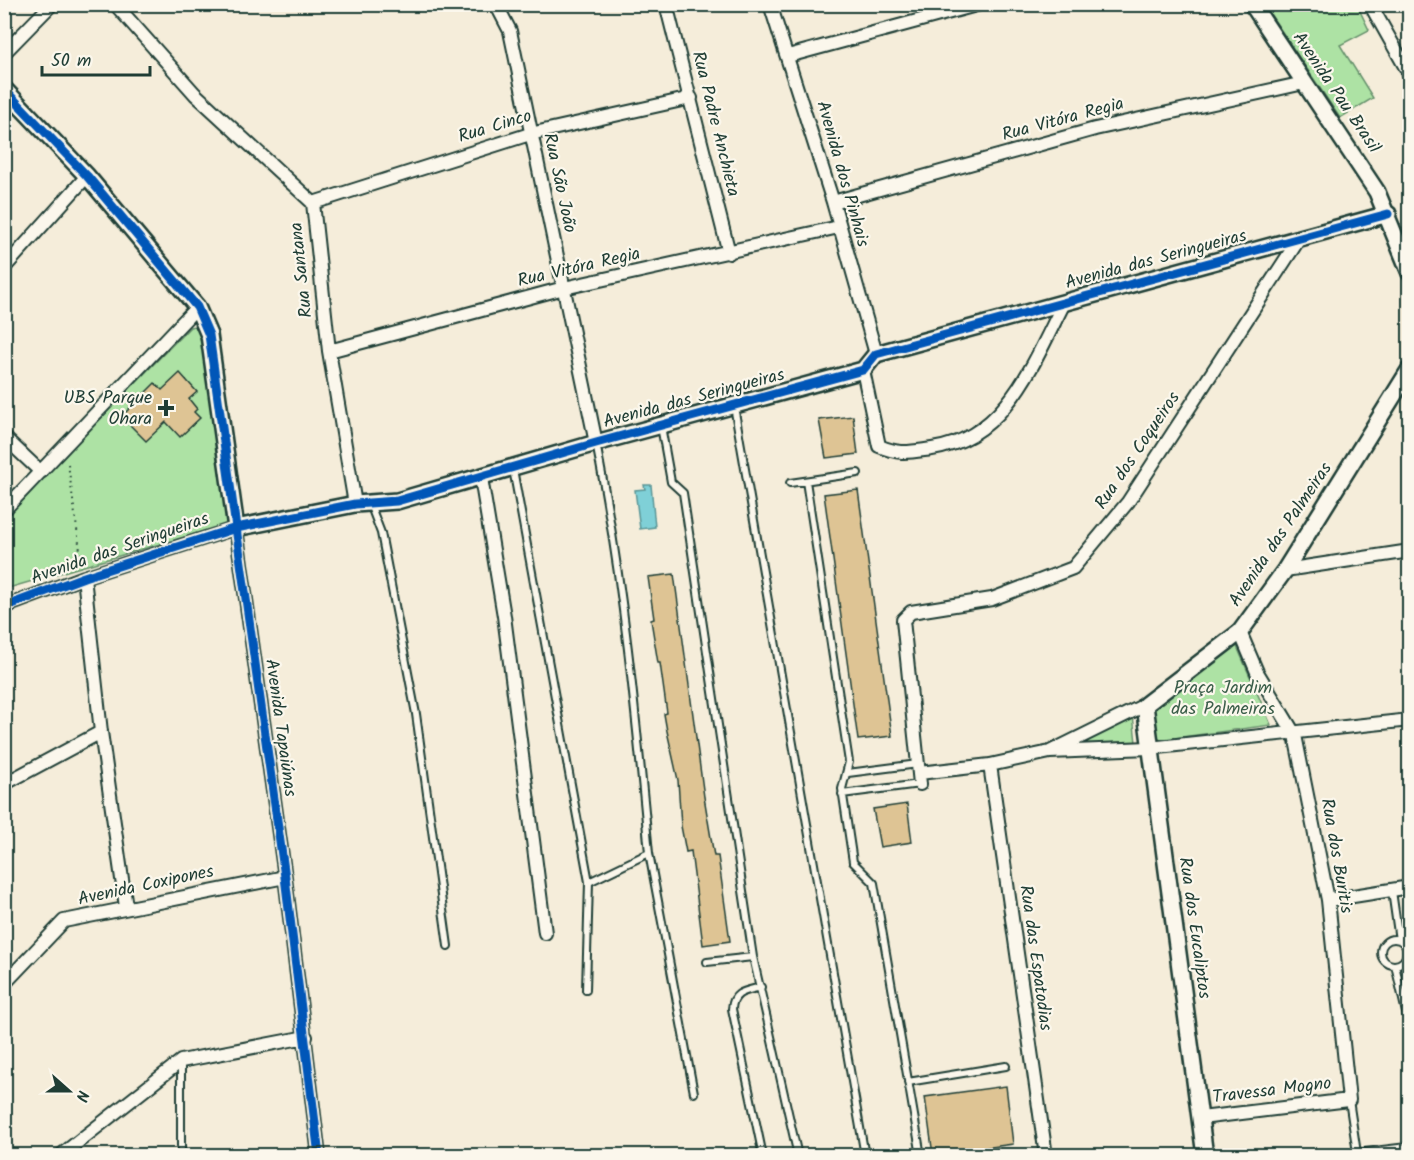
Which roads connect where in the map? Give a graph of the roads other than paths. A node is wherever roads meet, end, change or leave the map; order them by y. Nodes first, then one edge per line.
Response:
1 (52, 4) edge
2 (116, 4) edge
3 (496, 4) edge
4 (666, 4) edge
5 (770, 4) edge
6 (980, 4) edge
7 (1252, 4) edge
8 (1370, 4) edge
9 (4, 53) edge
10 (788, 56) junction
11 (1410, 75) edge
12 (1304, 83) junction
13 (4, 89) edge
14 (691, 98) junction
15 (530, 134) junction
16 (87, 176) junction
17 (833, 202) junction
18 (313, 203) junction
19 (1388, 214) junction
20 (839, 227) junction
21 (1299, 239) junction
22 (729, 253) junction
23 (4, 268) edge
24 (1410, 273) edge
25 (564, 288) junction
26 (1065, 301) junction
27 (197, 307) junction
28 (329, 351) junction
29 (876, 354) junction
30 (1410, 369) edge
31 (863, 370) junction
32 (734, 406) junction
33 (661, 426) junction
34 (4, 437) edge
35 (596, 443) junction
36 (513, 469) junction
37 (42, 472) junction
38 (858, 473) dead end
39 (482, 478) junction
40 (806, 481) junction
41 (790, 483) dead end
42 (362, 503) junction
43 (4, 510) edge
44 (236, 528) junction
45 (1410, 551) edge
46 (1285, 570) junction
47 (84, 577) junction
48 (4, 607) edge
49 (1240, 632) junction
50 (1145, 705) junction
51 (1410, 720) edge
52 (101, 732) junction
53 (1294, 735) junction
54 (1149, 748) junction
55 (1050, 752) junction
56 (990, 765) junction
57 (848, 772) junction
58 (919, 774) junction
59 (4, 784) edge
60 (842, 794) junction
61 (649, 853) junction
62 (285, 877) junction
63 (590, 882) junction
64 (1410, 887) edge
65 (1392, 891) junction
66 (1328, 900) junction
67 (126, 907) junction
68 (545, 933) dead end
69 (1399, 940) junction
70 (448, 946) dead end
71 (1408, 950) edge
72 (753, 957) junction
73 (707, 962) dead end
74 (1395, 965) junction
75 (4, 984) edge
76 (761, 987) junction
77 (586, 990) dead end
78 (1410, 1030) edge
79 (306, 1037) junction
80 (181, 1061) junction
81 (1006, 1066) dead end
82 (908, 1082) junction
83 (694, 1093) dead end
84 (1349, 1100) junction
85 (1201, 1118) junction
86 (1407, 1147) dead end
87 (1358, 1154) edge
88 (60, 1155) edge
89 (182, 1155) edge
90 (319, 1155) edge
91 (763, 1155) edge
92 (798, 1155) edge
93 (865, 1155) edge
94 (921, 1155) edge
95 (1046, 1155) edge
96 (1205, 1155) edge

1 - 9 street
2 - 18 street, Rua Santana
3 - 15 street, Rua São João
4 - 14 street, Rua Padre Anchieta
5 - 10 street, Avenida dos Pinhais
6 - 10 street
7 - 12 street, Avenida Pau Brasil
8 - 11 street
10 - 17 street, Avenida dos Pinhais
12 - 17 street, Rua Vitóra Regia
12 - 19 street, Avenida Pau Brasil
13 - 16 street, Avenida Tapaiúnas
14 - 15 street, Rua Cinco
14 - 22 street, Rua Padre Anchieta
15 - 18 street, Rua Cinco
15 - 25 street, Rua São João
16 - 23 street
16 - 27 street, Avenida Tapaiúnas
17 - 20 street, Avenida dos Pinhais
18 - 28 street, Rua Santana
19 - 21 street, Avenida das Seringueiras
19 - 24 street, Avenida Pau Brasil
20 - 22 street, Rua Vitóra Regia
20 - 29 street, Avenida dos Pinhais
21 - 26 street, Avenida das Seringueiras
21 - 58 street, Rua dos Coqueiros
22 - 25 street, Rua Vitóra Regia
25 - 28 street, Rua Vitóra Regia
25 - 35 street, Rua São João
26 - 29 street, Avenida das Seringueiras
26 - 31 street
27 - 37 street
27 - 44 street, Avenida Tapaiúnas
28 - 42 street, Rua Santana
29 - 31 street
30 - 46 street, Avenida das Palmeiras
31 - 32 street, Avenida das Seringueiras
32 - 33 street, Avenida das Seringueiras
32 - 93 lane
33 - 35 street, Avenida das Seringueiras
33 - 72 lane
34 - 37 street
35 - 36 street, Avenida das Seringueiras
35 - 61 lane
36 - 39 street, Avenida das Seringueiras
36 - 63 lane
37 - 43 street
38 - 40 lane
39 - 42 street, Avenida das Seringueiras
39 - 68 street
40 - 41 lane
40 - 57 lane
42 - 44 street, Avenida das Seringueiras
42 - 70 lane
44 - 47 street, Avenida das Seringueiras
44 - 62 street, Avenida Tapaiúnas
45 - 46 street
46 - 49 street, Avenida das Palmeiras
47 - 48 street, Avenida das Seringueiras
47 - 52 street
49 - 50 street, Avenida das Palmeiras
49 - 53 street, Rua dos Buritis
50 - 54 street, Rua dos Eucaliptos
50 - 55 street, Avenida das Palmeiras
51 - 53 street
52 - 59 street
52 - 67 street
53 - 54 street
53 - 66 street, Rua dos Buritis
54 - 55 street
54 - 85 street, Rua dos Eucaliptos
55 - 56 street, Avenida das Palmeiras
56 - 58 street, Avenida das Palmeiras
56 - 95 street, Rua das Espatodias
57 - 58 lane
57 - 60 lane
58 - 60 lane
60 - 82 lane
61 - 63 lane
61 - 83 lane
62 - 67 street, Avenida Coxipones
62 - 79 street, Avenida Tapaiúnas
63 - 77 lane
64 - 65 street
65 - 66 street
65 - 69 lane
66 - 84 street, Rua dos Buritis
67 - 75 street, Avenida Coxipones
69 - 71 lane
69 - 74 lane
71 - 74 lane
72 - 73 lane
72 - 76 lane
74 - 78 lane
76 - 91 lane
76 - 92 lane
79 - 80 street
79 - 90 street, Avenida Tapaiúnas
80 - 88 street
80 - 89 lane
81 - 82 lane
82 - 94 lane
84 - 85 street, Travessa Mogno
84 - 87 lane
85 - 96 street, Rua dos Eucaliptos
86 - 87 lane

